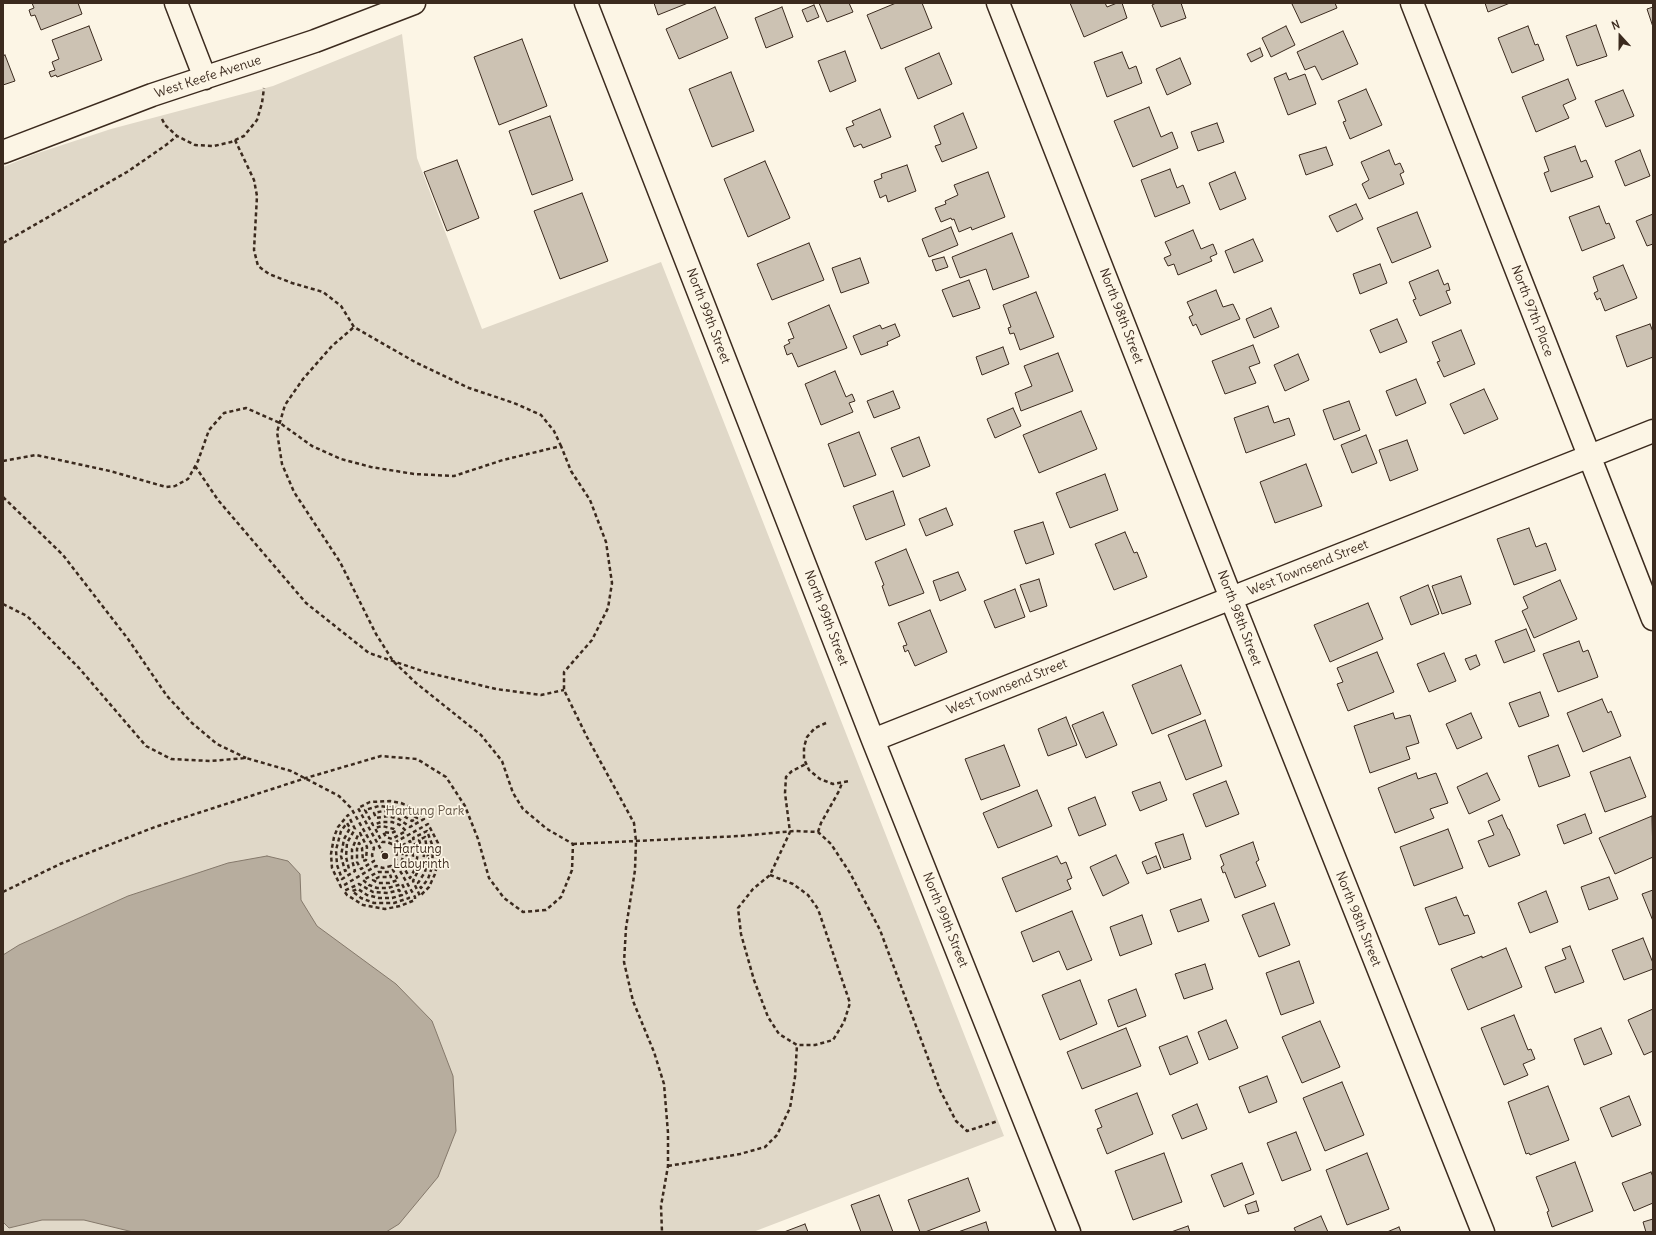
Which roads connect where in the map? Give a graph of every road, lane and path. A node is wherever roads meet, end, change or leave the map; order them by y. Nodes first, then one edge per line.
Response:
1 (176, 3) edge
2 (414, 3) edge
3 (586, 3) edge
4 (998, 3) edge
5 (1412, 3) edge
6 (205, 78) junction
7 (264, 88) dead end
8 (160, 116) dead end
9 (177, 136) junction
10 (235, 140) junction
11 (3, 152) edge
12 (3, 242) edge
13 (354, 327) junction
14 (280, 423) junction
15 (1653, 431) edge
16 (561, 446) junction
17 (1588, 456) junction
18 (3, 461) edge
19 (195, 466) junction
20 (3, 497) edge
21 (1231, 598) junction
22 (3, 604) edge
23 (1653, 619) edge
24 (393, 661) junction
25 (564, 690) junction
26 (826, 723) dead end
27 (873, 740) junction
28 (246, 758) junction
29 (806, 764) junction
30 (306, 778) junction
31 (849, 781) dead end
32 (842, 783) junction
33 (790, 832) junction
34 (818, 832) junction
35 (636, 841) junction
36 (573, 844) junction
37 (384, 855) dead end
38 (770, 875) junction
39 (3, 892) edge
40 (797, 1045) junction
41 (1021, 1111) junction
42 (668, 1166) junction
43 (662, 1232) edge
44 (1069, 1232) edge
45 (1483, 1232) edge

1 - 6 street
2 - 6 street, West Keefe Avenue
3 - 27 street, North 99th Street
4 - 21 street, North 98th Street
5 - 17 street, North 97th Place
6 - 11 street, West Keefe Avenue
7 - 10 path
8 - 9 path
9 - 10 path
9 - 12 path
10 - 13 path
13 - 14 path
13 - 16 path
14 - 16 path
14 - 19 path
14 - 24 path
15 - 17 street, West Townsend Street
16 - 25 path
17 - 21 street, West Townsend Street
17 - 23 street, North 97th Place
18 - 19 path
19 - 24 path
20 - 28 path
21 - 27 street, West Townsend Street
21 - 45 street, North 98th Street
22 - 28 path
24 - 25 path
24 - 36 path
25 - 35 path
26 - 29 path
27 - 41 street, North 99th Street
28 - 30 path
29 - 32 path
29 - 33 path
30 - 36 path
30 - 37 path
30 - 39 path
31 - 32 path
32 - 34 path
33 - 34 path
33 - 35 path
33 - 38 path
34 - 41 path
35 - 36 path
35 - 42 path
38 - 40 path
38 - 40 path
40 - 42 path
41 - 44 street, North 99th Street
42 - 43 path

